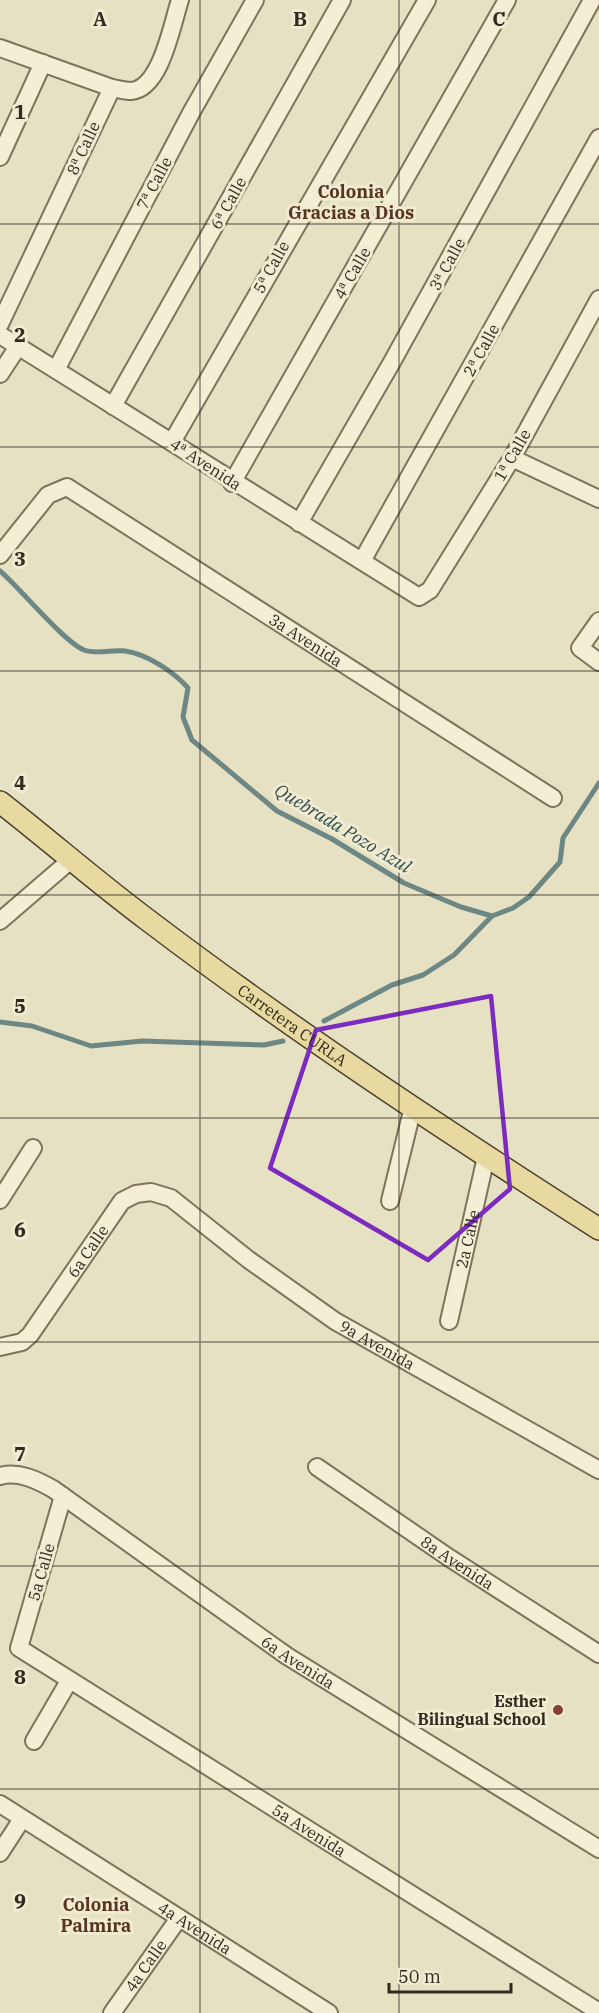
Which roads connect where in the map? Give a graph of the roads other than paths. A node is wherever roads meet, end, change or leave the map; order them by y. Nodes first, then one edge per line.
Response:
1 (180, 0) edge
2 (255, 0) edge
3 (342, 0) edge
4 (427, 0) edge
5 (507, 0) edge
6 (593, 3) edge
7 (0, 48) edge
8 (43, 63) junction
9 (112, 88) junction
10 (599, 138) edge
11 (0, 157) edge
12 (599, 298) edge
13 (0, 324) edge
14 (0, 334) edge
15 (19, 345) junction
16 (57, 368) junction
17 (0, 374) edge
18 (113, 406) junction
19 (172, 442) junction
20 (512, 458) junction
21 (232, 483) junction
22 (599, 499) edge
23 (298, 523) junction
24 (0, 555) edge
25 (362, 561) junction
26 (412, 595) joint
27 (599, 621) edge
28 (599, 662) edge
29 (553, 798) dead end
30 (0, 802) edge
31 (72, 859) junction
32 (0, 921) edge
33 (413, 1107) junction
34 (33, 1148) dead end
35 (486, 1157) junction
36 (171, 1198) joint
37 (0, 1200) edge
38 (390, 1201) dead end
39 (599, 1229) edge
40 (449, 1321) dead end
41 (0, 1347) edge
42 (316, 1467) dead end
43 (599, 1470) edge
44 (0, 1476) edge
45 (63, 1496) junction
46 (20, 1648) joint
47 (599, 1654) edge
48 (69, 1681) junction
49 (34, 1741) dead end
50 (0, 1804) edge
51 (22, 1819) junction
52 (599, 1849) edge
53 (0, 1853) edge
54 (179, 1918) junction
55 (116, 2012) edge
56 (599, 2012) edge
57 (329, 2013) edge

1 - 9 street
2 - 16 street, 7ª Calle
3 - 18 street, 6ª Calle
4 - 19 street, 5ª Calle
5 - 21 street, 4ª Calle
6 - 23 street, 3ª Calle
7 - 8 street
8 - 9 street
8 - 11 street
9 - 13 street, 8ª Calle
10 - 25 street, 2ª Calle
12 - 20 street, 1ª Calle
14 - 15 street, 4ª Avenida
15 - 16 street, 4ª Avenida
15 - 17 street
16 - 18 street, 4ª Avenida
18 - 19 street, 4ª Avenida
19 - 21 street, 4ª Avenida
20 - 22 street
20 - 26 street, 1ª Calle
21 - 23 street, 4ª Avenida
23 - 25 street, 4ª Avenida
24 - 29 street, 3a Avenida
25 - 26 street, 4ª Avenida
27 - 28 street
30 - 31 main road, Carretera CURLA
31 - 32 street
31 - 33 main road, Carretera CURLA
33 - 35 main road, Carretera CURLA
33 - 38 street
34 - 37 street
35 - 39 main road, Carretera CURLA
35 - 40 street, 2a Calle
36 - 41 street, 6a Calle
36 - 43 street, 9a Avenida
42 - 47 street, 8a Avenida
44 - 45 street, 6a Avenida
45 - 46 street, 5a Calle
45 - 52 street, 6a Avenida
46 - 48 street, 5a Avenida
48 - 49 street
48 - 56 street, 5a Avenida
50 - 51 street, 4a Avenida
51 - 53 street
51 - 54 street, 4a Avenida
54 - 55 street, 4a Calle
54 - 57 street, 4a Avenida

